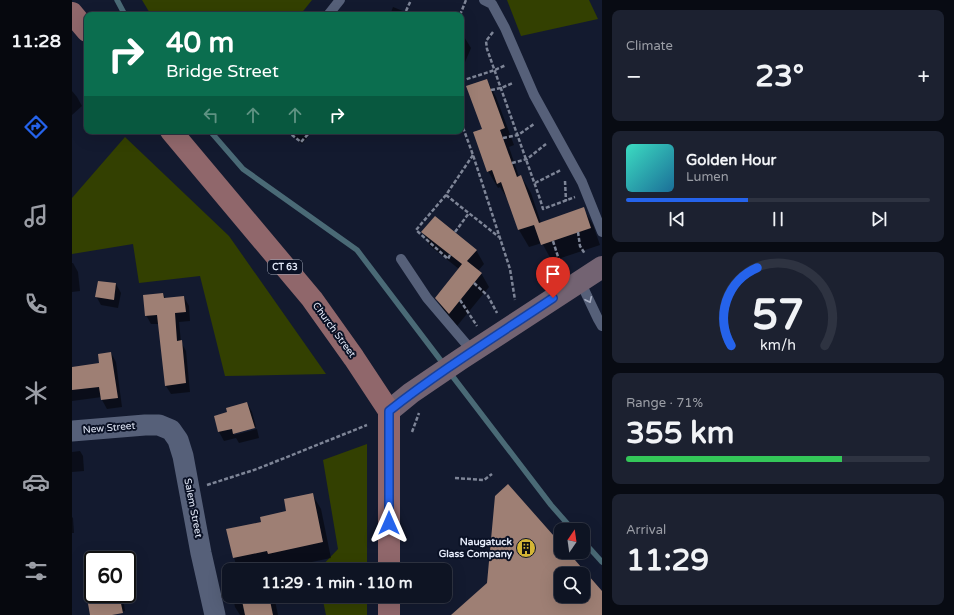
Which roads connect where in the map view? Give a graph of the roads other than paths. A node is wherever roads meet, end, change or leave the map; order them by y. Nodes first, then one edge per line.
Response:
1 (340, 0) edge
2 (484, 0) edge
3 (330, 12) edge
4 (72, 13) edge
5 (84, 27) edge
6 (174, 134) edge
7 (602, 232) edge
8 (401, 259) dead end
9 (595, 262) edge
10 (573, 277) junction
11 (601, 323) edge
12 (467, 355) junction
13 (389, 411) junction
14 (145, 425) joint
15 (72, 431) edge
16 (389, 563) edge
17 (388, 603) edge
18 (215, 615) edge
19 (388, 615) edge

1 - 3 lane
2 - 7 lane
4 - 5 main road
6 - 13 main road, Church Street / CT 63
8 - 12 lane
9 - 10 main road
10 -> 11 lane
10 - 12 main road
12 - 13 main road
13 - 16 main road
14 - 15 street, New Street
14 - 18 street, Salem Street
17 - 19 main road

